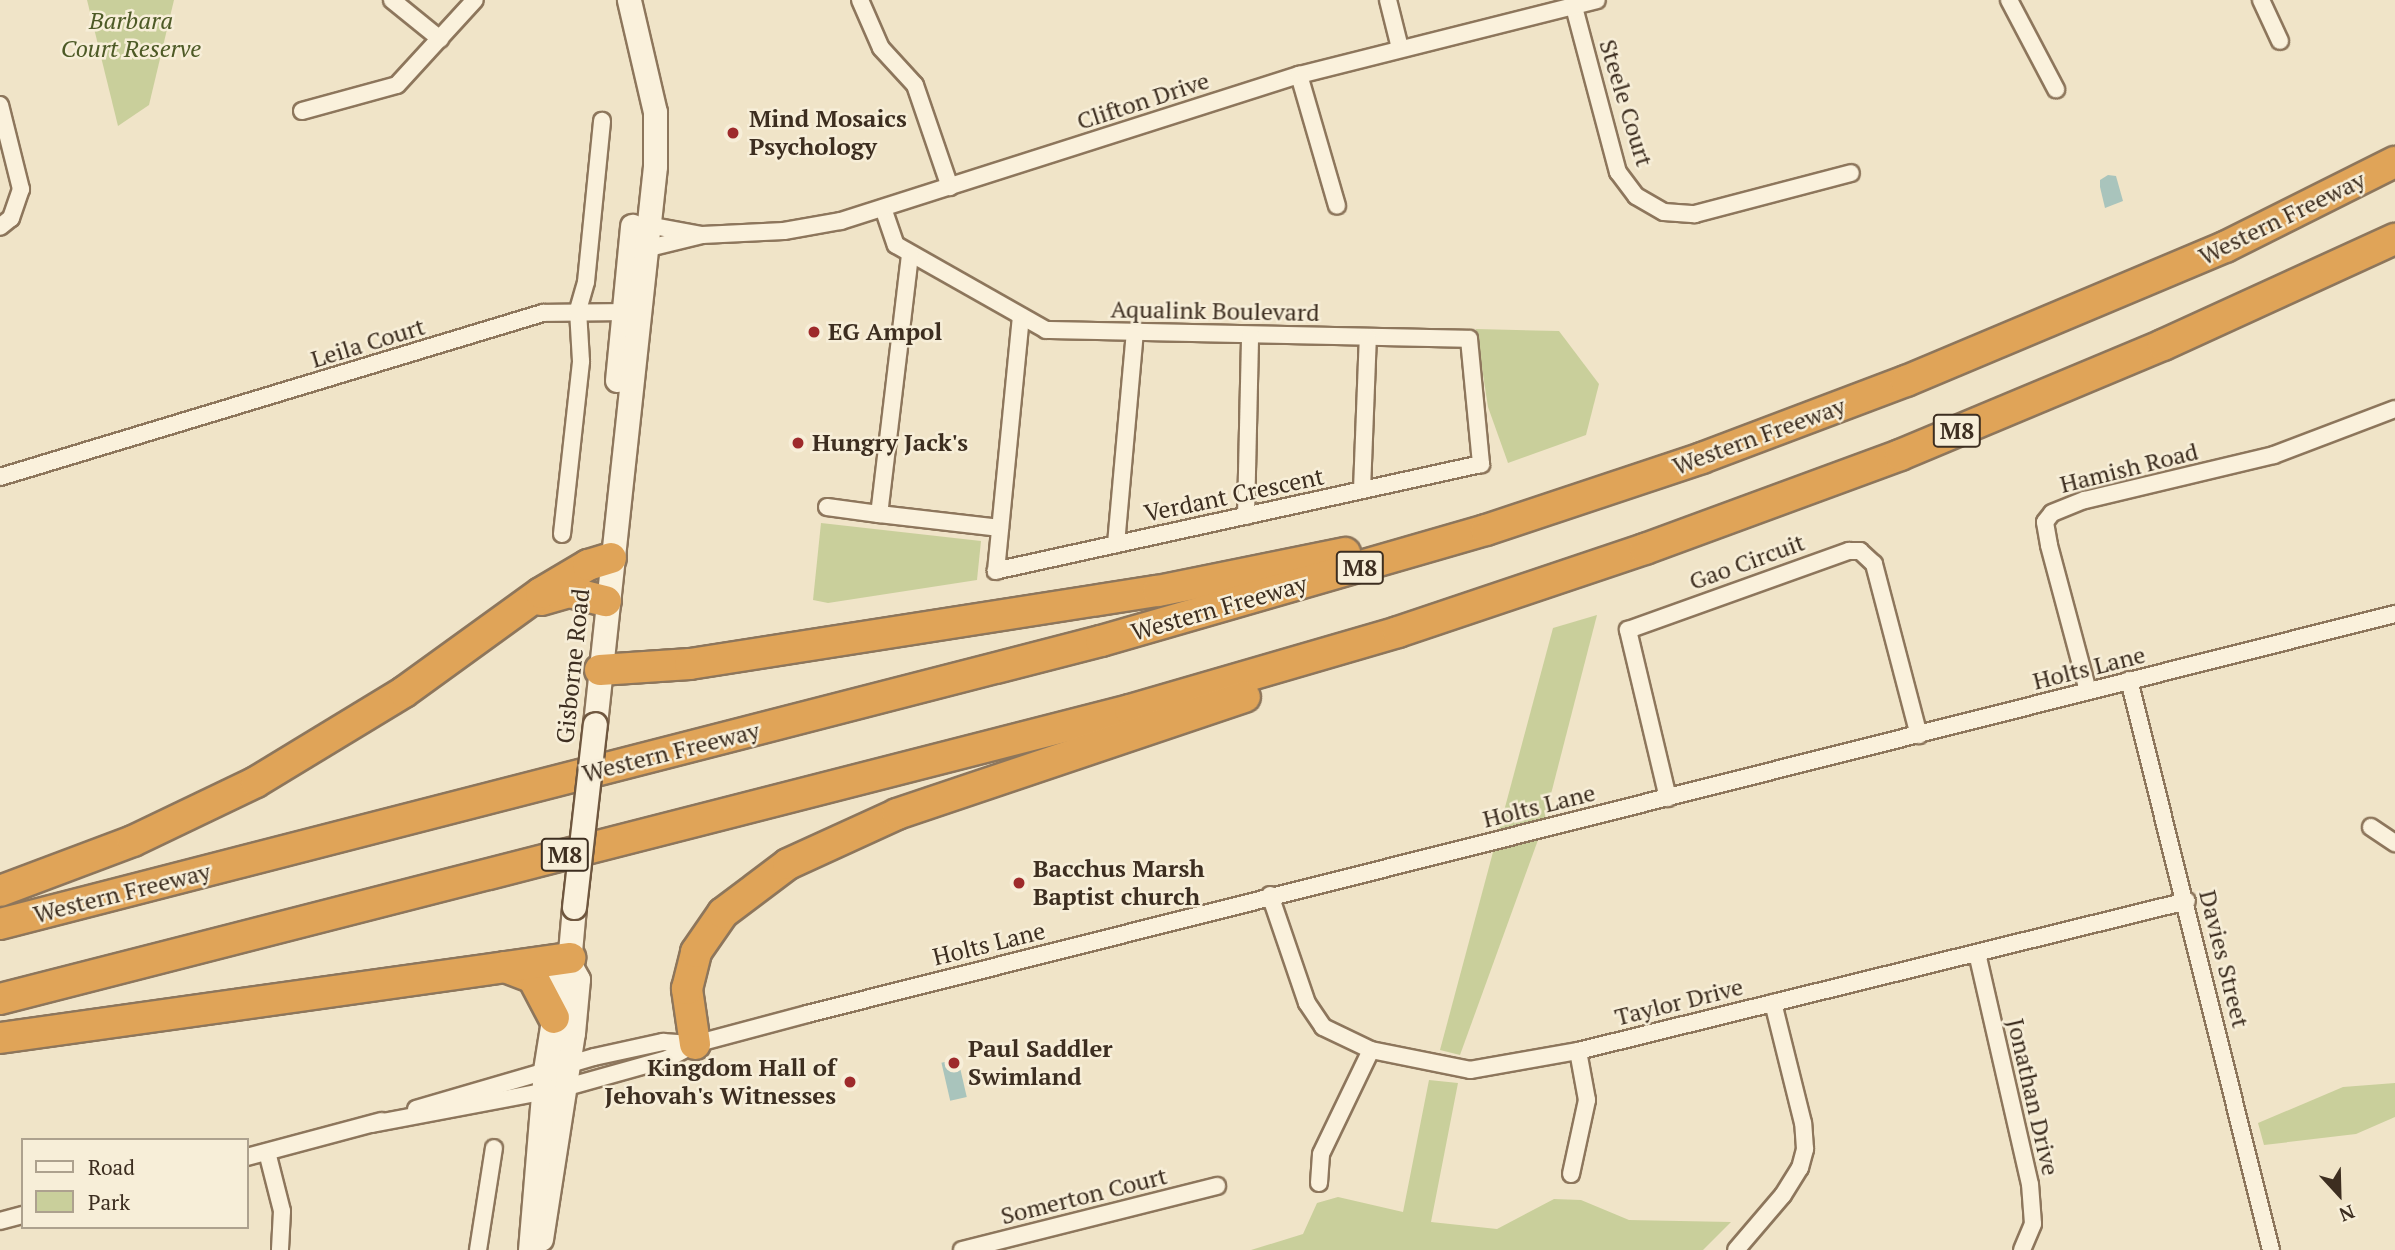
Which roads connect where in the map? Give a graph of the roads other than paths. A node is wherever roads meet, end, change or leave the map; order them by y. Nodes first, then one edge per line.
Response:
1 (392, 0) edge
2 (475, 0) edge
3 (629, 0) edge
4 (860, 0) edge
5 (1388, 0) edge
6 (1597, 0) edge
7 (2009, 0) edge
8 (2260, 0) edge
9 (1574, 7) junction
10 (440, 39) junction
11 (2280, 41) dead end
12 (1400, 48) junction
13 (1298, 75) junction
14 (2056, 89) dead end
15 (0, 105) edge
16 (302, 111) dead end
17 (602, 121) dead end
18 (2395, 162) edge
19 (1851, 173) dead end
20 (950, 187) junction
21 (1337, 206) dead end
22 (883, 208) junction
23 (640, 224) junction
24 (0, 227) edge
25 (702, 235) junction
26 (2395, 239) edge
27 (637, 249) junction
28 (910, 255) junction
29 (578, 310) junction
30 (630, 313) junction
31 (1021, 317) junction
32 (1135, 332) junction
33 (1250, 334) junction
34 (1368, 337) junction
35 (2395, 409) edge
36 (1481, 464) joint
37 (0, 477) edge
38 (1617, 488) junction
39 (1362, 490) junction
40 (827, 508) dead end
41 (879, 514) junction
42 (1246, 516) junction
43 (1000, 528) junction
44 (562, 534) dead end
45 (1116, 544) junction
46 (611, 558) junction
47 (1508, 597) junction
48 (606, 601) junction
49 (519, 610) junction
50 (2395, 614) edge
51 (600, 670) junction
52 (2130, 680) junction
53 (2088, 691) junction
54 (1919, 735) junction
55 (1668, 798) junction
56 (2371, 827) dead end
57 (2395, 843) edge
58 (0, 891) edge
59 (1270, 895) junction
60 (2187, 901) junction
61 (0, 924) edge
62 (1977, 953) junction
63 (570, 961) junction
64 (505, 967) junction
65 (0, 999) edge
66 (1773, 1003) junction
67 (554, 1018) junction
68 (0, 1038) edge
69 (695, 1044) junction
70 (1371, 1050) junction
71 (1578, 1051) junction
72 (570, 1064) junction
73 (544, 1082) junction
74 (567, 1087) junction
75 (494, 1148) dead end
76 (267, 1152) junction
77 (248, 1157) edge
78 (1571, 1174) dead end
79 (1319, 1183) dead end
80 (1217, 1186) dead end
81 (21, 1216) edge
82 (0, 1221) edge
83 (281, 1250) edge
84 (478, 1250) edge
85 (530, 1250) edge
86 (539, 1250) edge
87 (962, 1250) edge
88 (1736, 1250) edge
89 (2022, 1250) edge
90 (2271, 1250) edge

1 - 10 street
2 - 10 street
3 - 23 main road, Gisborne Road
4 - 20 street
5 - 12 street
6 - 9 street, Clifton Drive
7 - 14 street
8 - 11 street
9 - 12 street, Clifton Drive
9 - 19 street, Steele Court
10 - 16 street
12 - 13 street, Clifton Drive
13 - 20 street, Clifton Drive
13 - 21 street
15 - 24 street
17 - 29 street
18 - 38 highway, Western Freeway / M8
20 - 22 street, Clifton Drive
22 - 25 street, Clifton Drive
22 - 28 street, Aqualink Boulevard
23 - 25 street
23 - 27 main road, Gisborne Road
25 - 27 street
26 - 47 highway, M8
27 - 30 main road, Gisborne Road
28 - 31 street, Aqualink Boulevard
28 - 41 street
29 - 30 street, Leila Court
29 - 37 street, Leila Court
29 - 44 street
30 - 46 main road, Gisborne Road
31 - 32 street, Aqualink Boulevard
31 - 43 street
32 - 33 street, Aqualink Boulevard
32 - 45 street
33 - 34 street, Aqualink Boulevard
33 - 42 street
34 - 36 street, Aqualink Boulevard
34 - 39 street
35 - 53 street, Hamish Road
36 - 39 street, Verdant Crescent
38 - 51 highway
38 - 61 highway, Western Freeway / M8
39 - 42 street, Verdant Crescent
40 - 41 street
41 - 43 street
42 - 45 street, Verdant Crescent
43 - 45 street, Verdant Crescent
46 - 48 main road, Gisborne Road
46 - 49 highway
47 - 65 highway, M8
47 - 69 highway
48 - 49 highway
48 - 51 main road, Gisborne Road
49 - 58 highway
50 - 52 street, Holts Lane
51 - 63 main road, Gisborne Road, bridge
52 - 53 street, Holts Lane
52 - 60 street, Davies Street
53 - 54 street, Holts Lane
54 - 55 street, Holts Lane
54 - 55 street, Gao Circuit
55 - 59 street, Holts Lane
56 - 57 street
59 - 69 street, Holts Lane
59 - 70 street, Taylor Drive
60 - 62 street, Taylor Drive
60 - 90 street, Davies Street
62 - 66 street, Taylor Drive
62 - 89 street, Jonathan Drive
63 - 64 highway
63 - 67 main road, Gisborne Road
63 - 72 main road, Gisborne Road
64 - 67 highway
64 - 68 highway
66 - 71 street, Taylor Drive
66 - 88 street
67 - 73 main road, Gisborne Road
69 - 72 street, Holts Lane
69 - 74 street, Holts Lane
70 - 71 street, Taylor Drive
70 - 79 street
71 - 78 street
72 - 73 street, Holts Lane
72 - 74 main road, Gisborne Road
73 - 74 street, Holts Lane
73 - 76 street, Holts Lane
73 - 85 main road, Gisborne Road
74 - 86 main road, Gisborne Road
75 - 84 street
76 - 77 street, Holts Lane
76 - 83 street
80 - 87 street, Somerton Court
81 - 82 street

